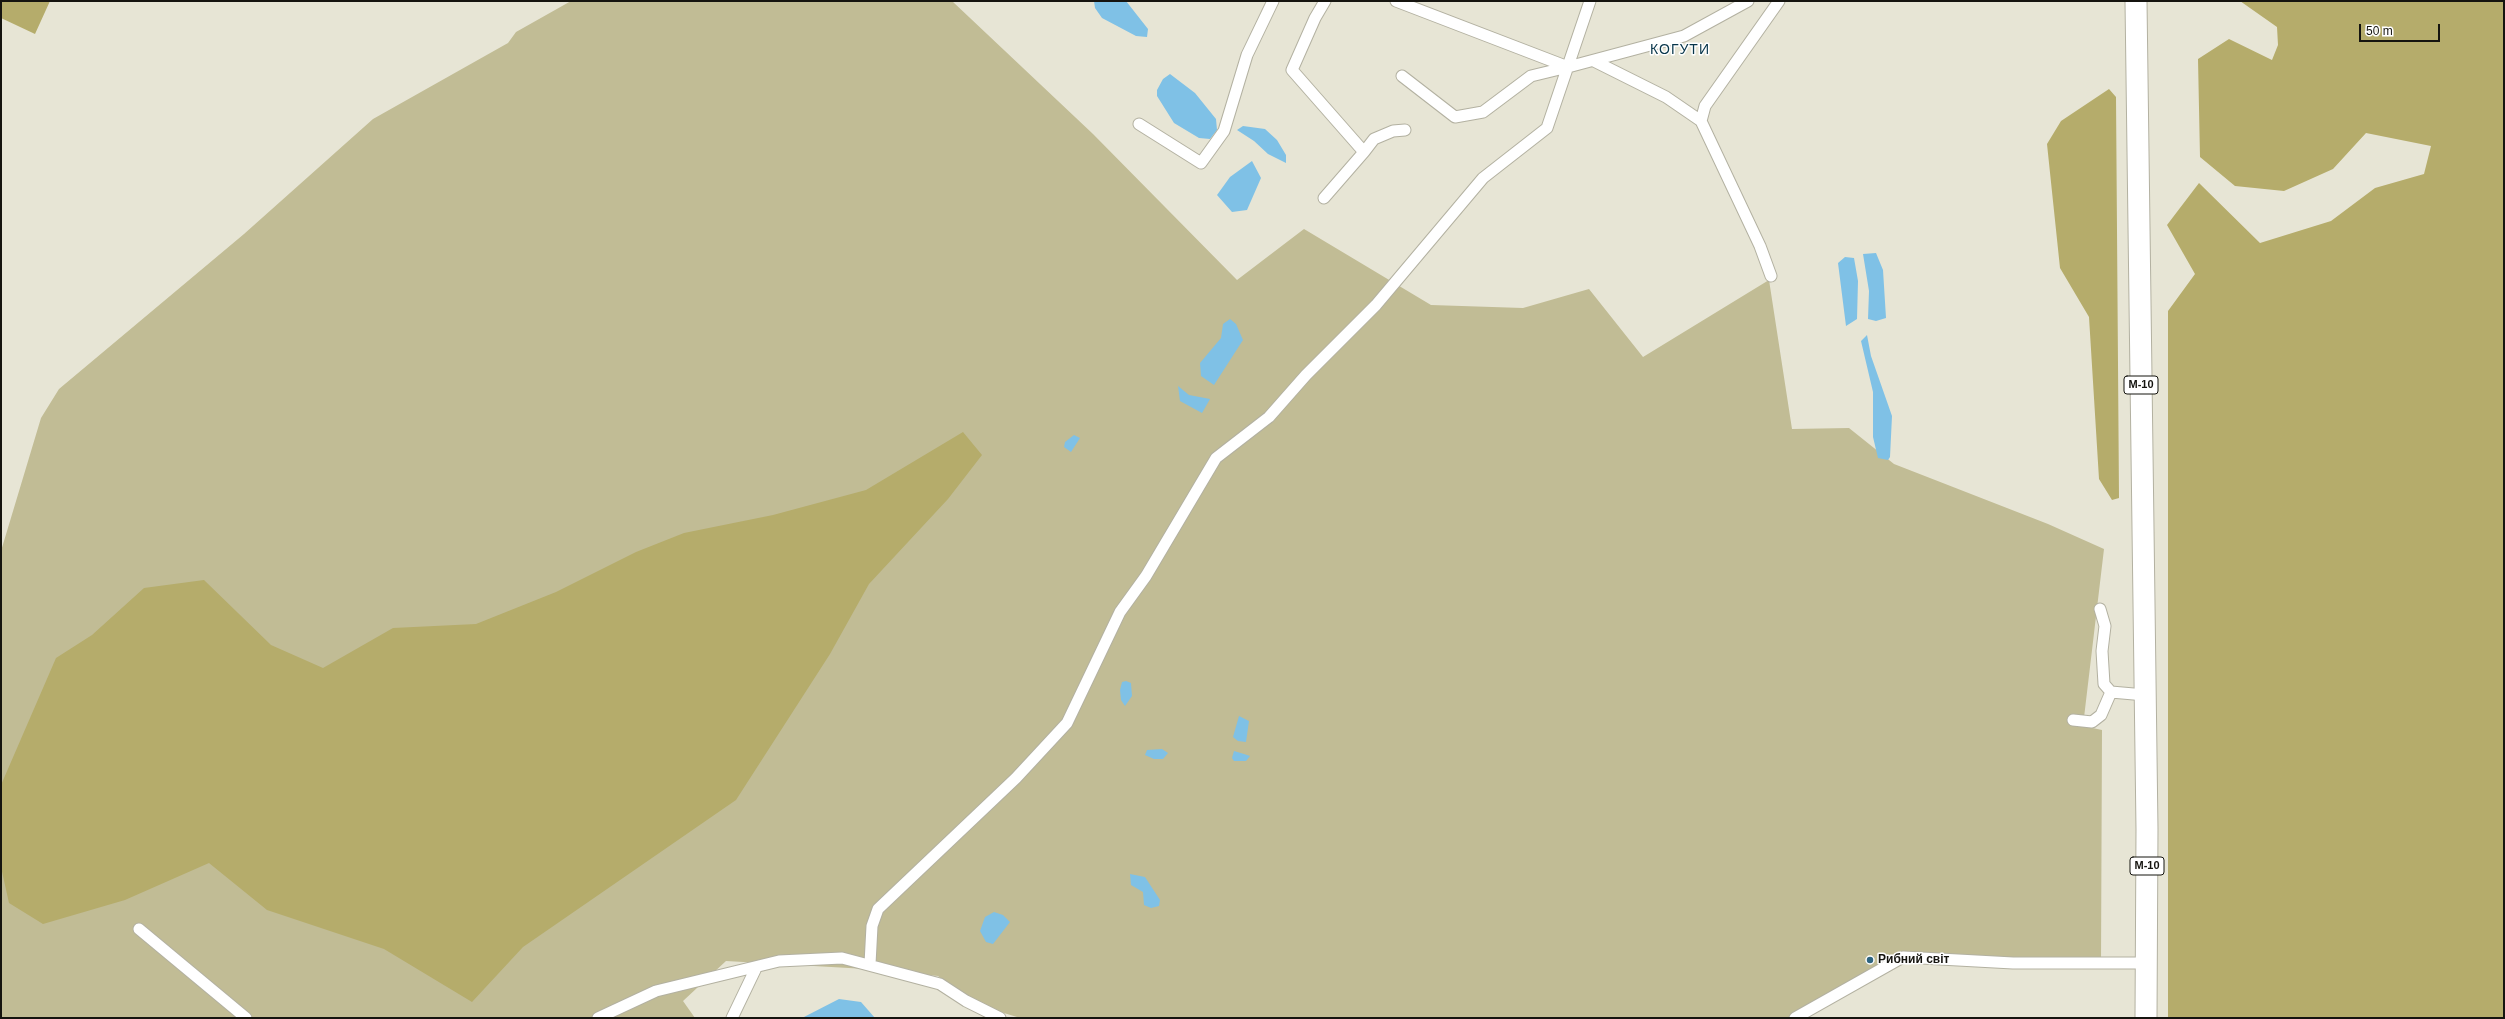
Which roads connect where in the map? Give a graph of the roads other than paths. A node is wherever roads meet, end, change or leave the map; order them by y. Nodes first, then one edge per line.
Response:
1 (1273, 1) edge
2 (1325, 1) edge
3 (1396, 1) edge
4 (1590, 1) edge
5 (1748, 1) edge
6 (1779, 1) edge
7 (2136, 1) edge
8 (1594, 61) junction
9 (1568, 67) junction
10 (1402, 76) dead end
11 (1701, 121) junction
12 (1139, 124) dead end
13 (1405, 130) dead end
14 (1364, 152) junction
15 (1324, 198) dead end
16 (1771, 276) dead end
17 (2100, 609) dead end
18 (2111, 692) junction
19 (2145, 695) junction
20 (2073, 720) dead end
21 (140, 928) dead end
22 (2146, 963) junction
23 (870, 964) junction
24 (756, 968) junction
25 (246, 1018) edge
26 (598, 1018) edge
27 (732, 1018) edge
28 (1000, 1018) edge
29 (1795, 1018) edge
30 (2146, 1018) edge

1 - 12 street
2 - 14 street
3 - 9 street
4 - 9 street
5 - 8 street
6 - 11 street
7 - 19 highway, М-10
8 - 9 street
8 - 11 street
9 - 10 street
9 - 23 street
11 - 16 street
13 - 14 street
14 - 15 street
17 - 18 street
18 - 19 street
18 - 20 street
19 - 22 highway, М-10
21 - 25 street
22 - 29 street
22 - 30 highway, М-10
23 - 24 street
23 - 28 street
24 - 26 street
24 - 27 street

